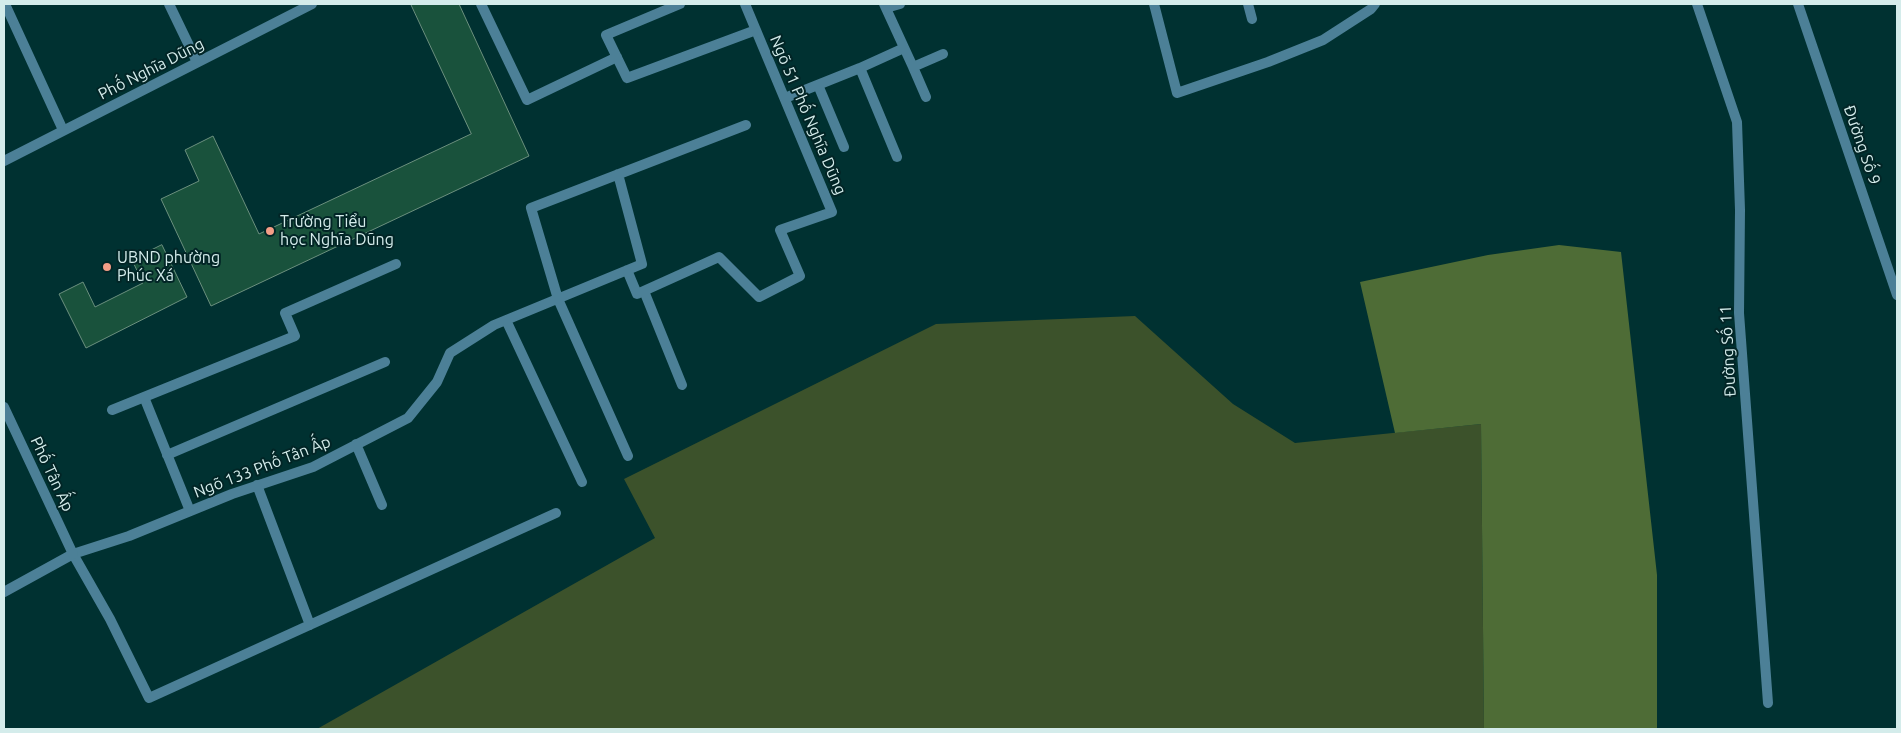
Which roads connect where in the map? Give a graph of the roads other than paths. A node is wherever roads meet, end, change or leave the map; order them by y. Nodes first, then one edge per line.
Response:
1 (5, 4) edge
2 (169, 4) edge
3 (312, 4) edge
4 (481, 4) edge
5 (680, 4) edge
6 (745, 4) edge
7 (900, 4) edge
8 (1154, 4) edge
9 (1248, 4) edge
10 (1375, 4) edge
11 (1697, 4) edge
12 (1798, 4) edge
13 (885, 6) edge
14 (1252, 19) dead end
15 (756, 30) junction
16 (904, 48) junction
17 (943, 54) dead end
18 (617, 57) junction
19 (197, 62) junction
20 (913, 67) junction
21 (860, 68) junction
22 (818, 85) junction
23 (926, 97) dead end
24 (785, 98) junction
25 (746, 125) dead end
26 (63, 130) junction
27 (844, 147) dead end
28 (897, 157) dead end
29 (4, 161) edge
30 (618, 174) junction
31 (396, 264) dead end
32 (627, 270) junction
33 (644, 291) junction
34 (1897, 296) edge
35 (558, 299) junction
36 (506, 320) junction
37 (385, 362) dead end
38 (682, 385) dead end
39 (144, 397) junction
40 (4, 407) edge
41 (112, 410) dead end
42 (356, 444) junction
43 (167, 455) junction
44 (628, 456) dead end
45 (582, 482) dead end
46 (257, 486) junction
47 (382, 505) dead end
48 (190, 512) junction
49 (556, 513) dead end
50 (73, 554) junction
51 (4, 592) edge
52 (310, 625) junction
53 (1768, 702) dead end

1 - 26 street
2 - 19 street
3 - 19 street, Phố Nghĩa Dũng
4 - 18 street
5 - 18 street, Ngõ 51 Phố Nghĩa Dũng
6 - 15 street, Ngõ 51 Phố Nghĩa Dũng
7 - 13 street
8 - 10 street
9 - 14 street
11 - 53 street, Đường Số 11
12 - 34 street, Đường Số 9
13 - 16 street
15 - 18 street, Ngõ 51 Phố Nghĩa Dũng
15 - 24 street, Ngõ 51 Phố Nghĩa Dũng
16 - 20 street
16 - 21 street
17 - 20 street
19 - 26 street, Phố Nghĩa Dũng
20 - 23 street
21 - 22 street
21 - 28 street
22 - 24 street
22 - 27 street
24 - 33 street, Ngõ 51 Phố Nghĩa Dũng
25 - 30 street
26 - 29 street, Phố Nghĩa Dũng
30 - 32 street, Ngõ 133 Phố Tân Ấp
30 - 35 street
31 - 39 street
32 - 33 street
32 - 35 street, Ngõ 133 Phố Tân Ấp
33 - 38 street
35 - 36 street, Ngõ 133 Phố Tân Ấp
35 - 44 street
36 - 42 street, Ngõ 133 Phố Tân Ấp
36 - 45 street
37 - 43 street
39 - 41 street
39 - 43 street
40 - 50 street, Phố Tân Ấp
42 - 46 street, Ngõ 133 Phố Tân Ấp
42 - 47 street
43 - 48 street
46 - 48 street, Ngõ 133 Phố Tân Ấp
46 - 52 street
48 - 50 street, Ngõ 133 Phố Tân Ấp
49 - 52 street
50 - 51 street, Ngõ 133 Phố Tân Ấp
50 - 52 street, Phố Tân Ấp

